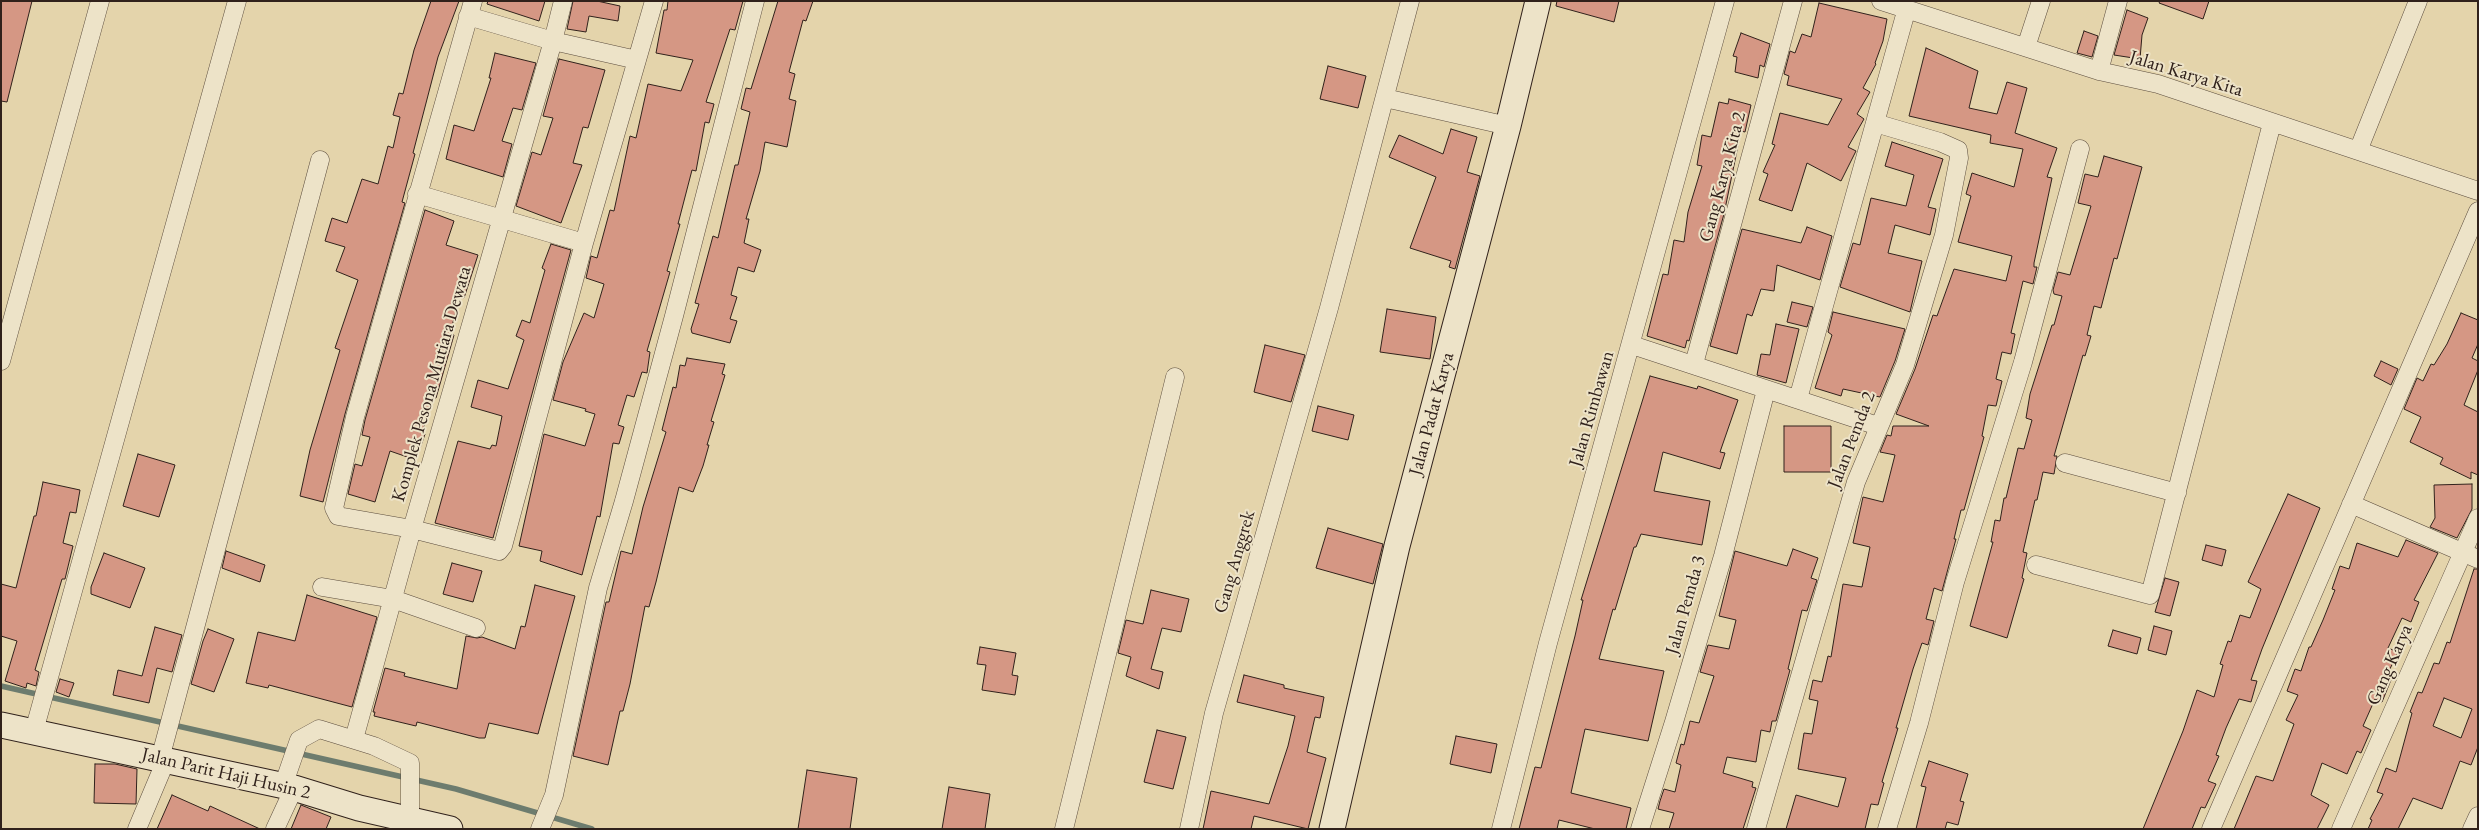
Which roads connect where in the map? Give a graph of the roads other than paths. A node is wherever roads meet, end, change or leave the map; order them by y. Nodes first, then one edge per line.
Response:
1 (100, 1) edge
2 (237, 1) edge
3 (563, 1) edge
4 (654, 1) edge
5 (755, 1) edge
6 (1410, 1) edge
7 (1538, 1) edge
8 (1726, 1) edge
9 (1793, 1) edge
10 (1881, 1) edge
11 (2041, 1) edge
12 (2118, 1) edge
13 (2418, 1) edge
14 (1918, 8) edge
15 (471, 9) edge
16 (554, 41) junction
17 (2026, 47) junction
18 (637, 60) junction
19 (2098, 71) junction
20 (1385, 98) junction
21 (1875, 123) junction
22 (2272, 123) junction
23 (1508, 126) junction
24 (2080, 148) dead end
25 (2358, 151) junction
26 (320, 160) dead end
27 (2478, 191) edge
28 (417, 194) junction
29 (2478, 211) edge
30 (501, 220) junction
31 (584, 243) junction
32 (1632, 345) junction
33 (1, 361) edge
34 (1694, 364) junction
35 (1175, 377) dead end
36 (1766, 390) junction
37 (1798, 399) junction
38 (1878, 426) junction
39 (2065, 463) dead end
40 (2177, 493) junction
41 (2351, 504) junction
42 (2478, 518) edge
43 (412, 529) junction
44 (2470, 556) edge
45 (2036, 565) dead end
46 (322, 587) dead end
47 (393, 599) junction
48 (476, 628) dead end
49 (36, 723) junction
50 (3, 730) edge
51 (354, 740) junction
52 (164, 752) junction
53 (289, 780) junction
54 (2478, 816) edge
55 (410, 820) junction
56 (541, 827) edge
57 (137, 829) edge
58 (275, 829) edge
59 (450, 829) edge
60 (1064, 829) edge
61 (1190, 829) edge
62 (1332, 829) edge
63 (1501, 829) edge
64 (1640, 829) edge
65 (1756, 829) edge
66 (1887, 829) edge
67 (2211, 829) edge
68 (2341, 829) edge
69 (2472, 829) edge

1 - 33 street
2 - 49 street
3 - 16 street, Komplek Pesona Mutiara Dewata
4 - 18 street
5 - 56 street
6 - 20 street, Gang Anggrek
7 - 23 street, Jalan Padat Karya
8 - 32 street, Jalan Rimbawan
9 - 34 street, Gang Karya Kita 2
10 - 14 street, Jalan Karya Kita
11 - 17 street
12 - 19 street
13 - 25 street
14 - 17 street, Jalan Karya Kita
14 - 21 street
15 - 16 street
15 - 28 street
16 - 18 street
16 - 30 street, Komplek Pesona Mutiara Dewata
17 - 19 street, Jalan Karya Kita
18 - 31 street
19 - 22 street, Jalan Karya Kita
20 - 23 street
20 - 61 street, Gang Anggrek
21 - 37 street
21 - 38 street, Jalan Pemda 2
22 - 25 street, Jalan Karya Kita
22 - 40 street
23 - 62 street, Jalan Padat Karya
24 - 66 street
25 - 27 street, Jalan Karya Kita
26 - 52 street
28 - 30 street
28 - 43 street
29 - 41 street
30 - 31 street
30 - 43 street, Komplek Pesona Mutiara Dewata
31 - 43 street
32 - 34 street
32 - 63 street, Jalan Rimbawan
34 - 36 street
35 - 60 street
36 - 37 street
36 - 64 street, Jalan Pemda 3
37 - 38 street
38 - 65 street, Jalan Pemda 2
39 - 40 street
40 - 45 street
41 - 44 street
41 - 67 street
42 - 44 street, Gang Karya
43 - 47 street, Komplek Pesona Mutiara Dewata
44 - 68 street, Gang Karya
46 - 47 street
47 - 48 street
47 - 51 street, Komplek Pesona Mutiara Dewata
49 - 50 street, Jalan Parit Haji Husin 2
49 - 52 street, Jalan Parit Haji Husin 2
51 - 53 street
51 - 55 street
52 - 53 street, Jalan Parit Haji Husin 2
52 - 57 street
53 - 55 street, Jalan Parit Haji Husin 2
53 - 58 street
54 - 69 street
55 - 59 street, Jalan Parit Haji Husin 2

